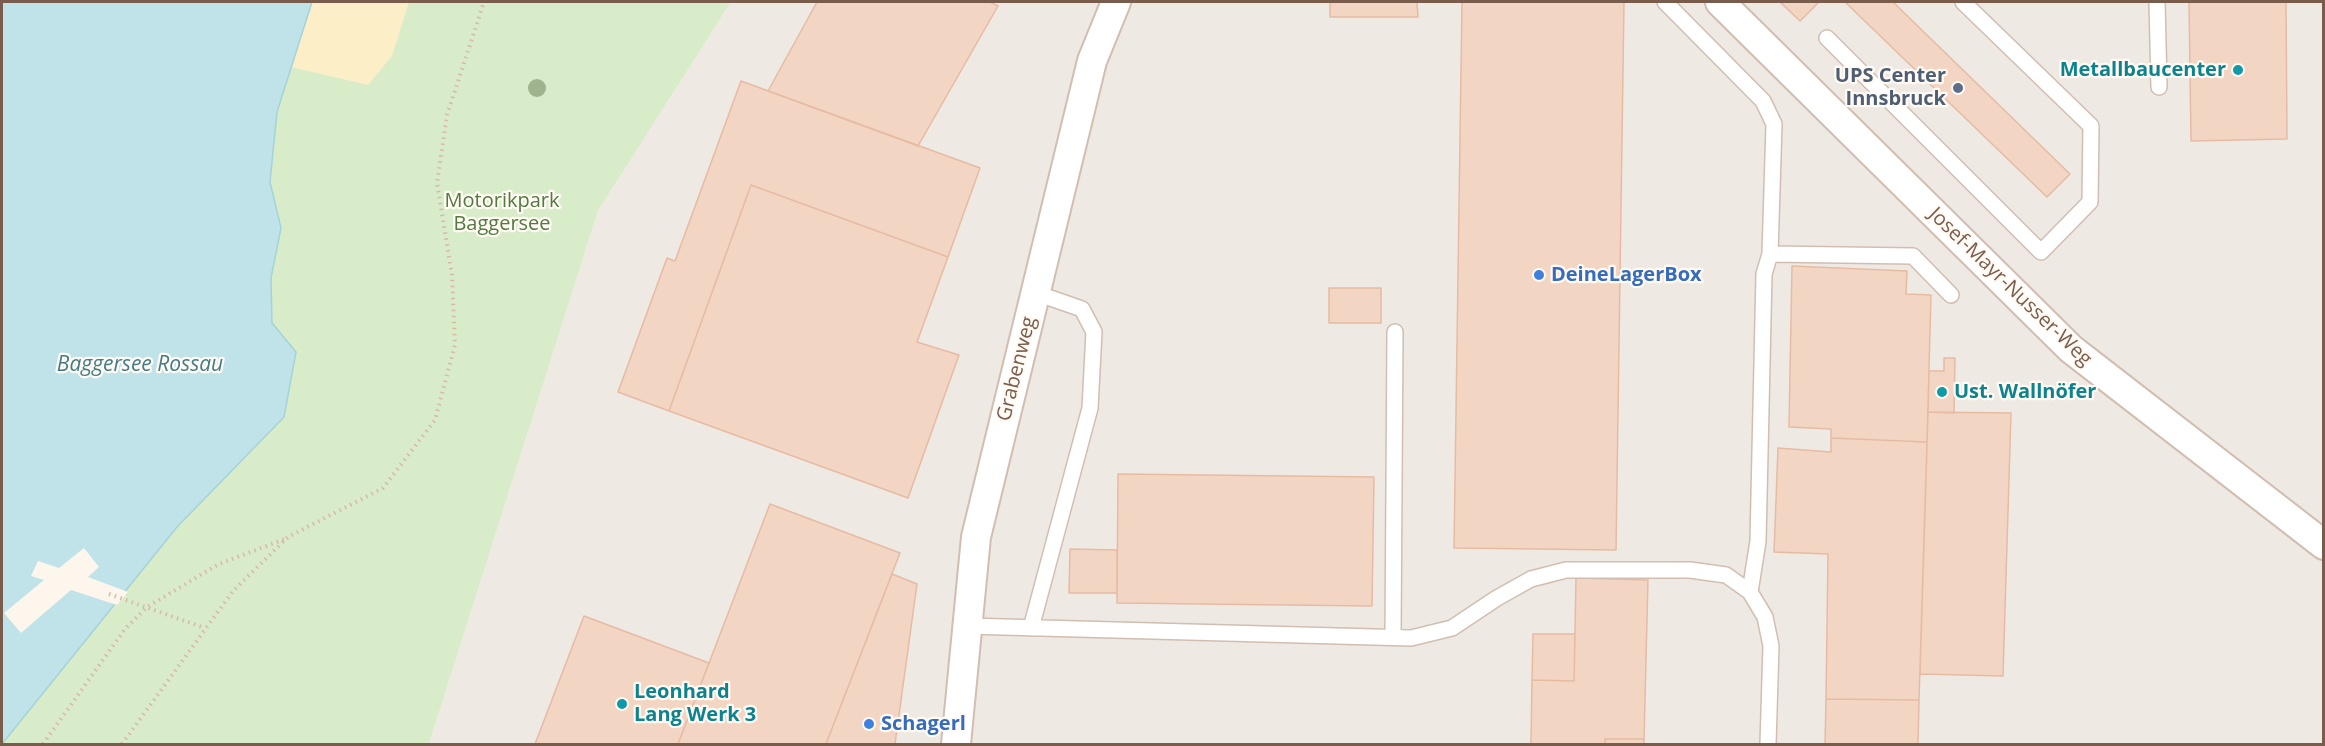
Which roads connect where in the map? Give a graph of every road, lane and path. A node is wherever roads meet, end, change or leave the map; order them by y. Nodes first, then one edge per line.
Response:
1 (484, 2) edge
2 (1116, 2) edge
3 (1665, 2) edge
4 (1720, 2) edge
5 (1963, 2) edge
6 (2157, 2) edge
7 (1827, 38) dead end
8 (2159, 87) dead end
9 (1770, 254) junction
10 (1036, 293) junction
11 (1951, 296) dead end
12 (1395, 332) dead end
13 (288, 537) junction
14 (2324, 545) edge
15 (1750, 592) junction
16 (109, 594) dead end
17 (147, 607) junction
18 (967, 626) junction
19 (206, 628) junction
20 (1031, 628) junction
21 (1393, 637) junction
22 (1768, 739) edge
23 (44, 744) edge
24 (122, 744) edge
25 (956, 744) edge

1 - 13 path
2 - 10 street, Grabenweg
3 - 9 lane
4 - 14 street, Josef-Mayr-Nusser-Weg
5 - 7 lane
6 - 8 lane
9 - 11 lane
9 - 15 lane
10 - 18 street, Grabenweg
10 - 20 lane
12 - 21 lane
13 - 17 path
13 - 19 path
15 - 21 lane
15 - 22 lane
16 - 17 path
17 - 19 path
17 - 23 path
18 - 20 lane
18 - 25 street, Grabenweg
19 - 24 path
20 - 21 lane

